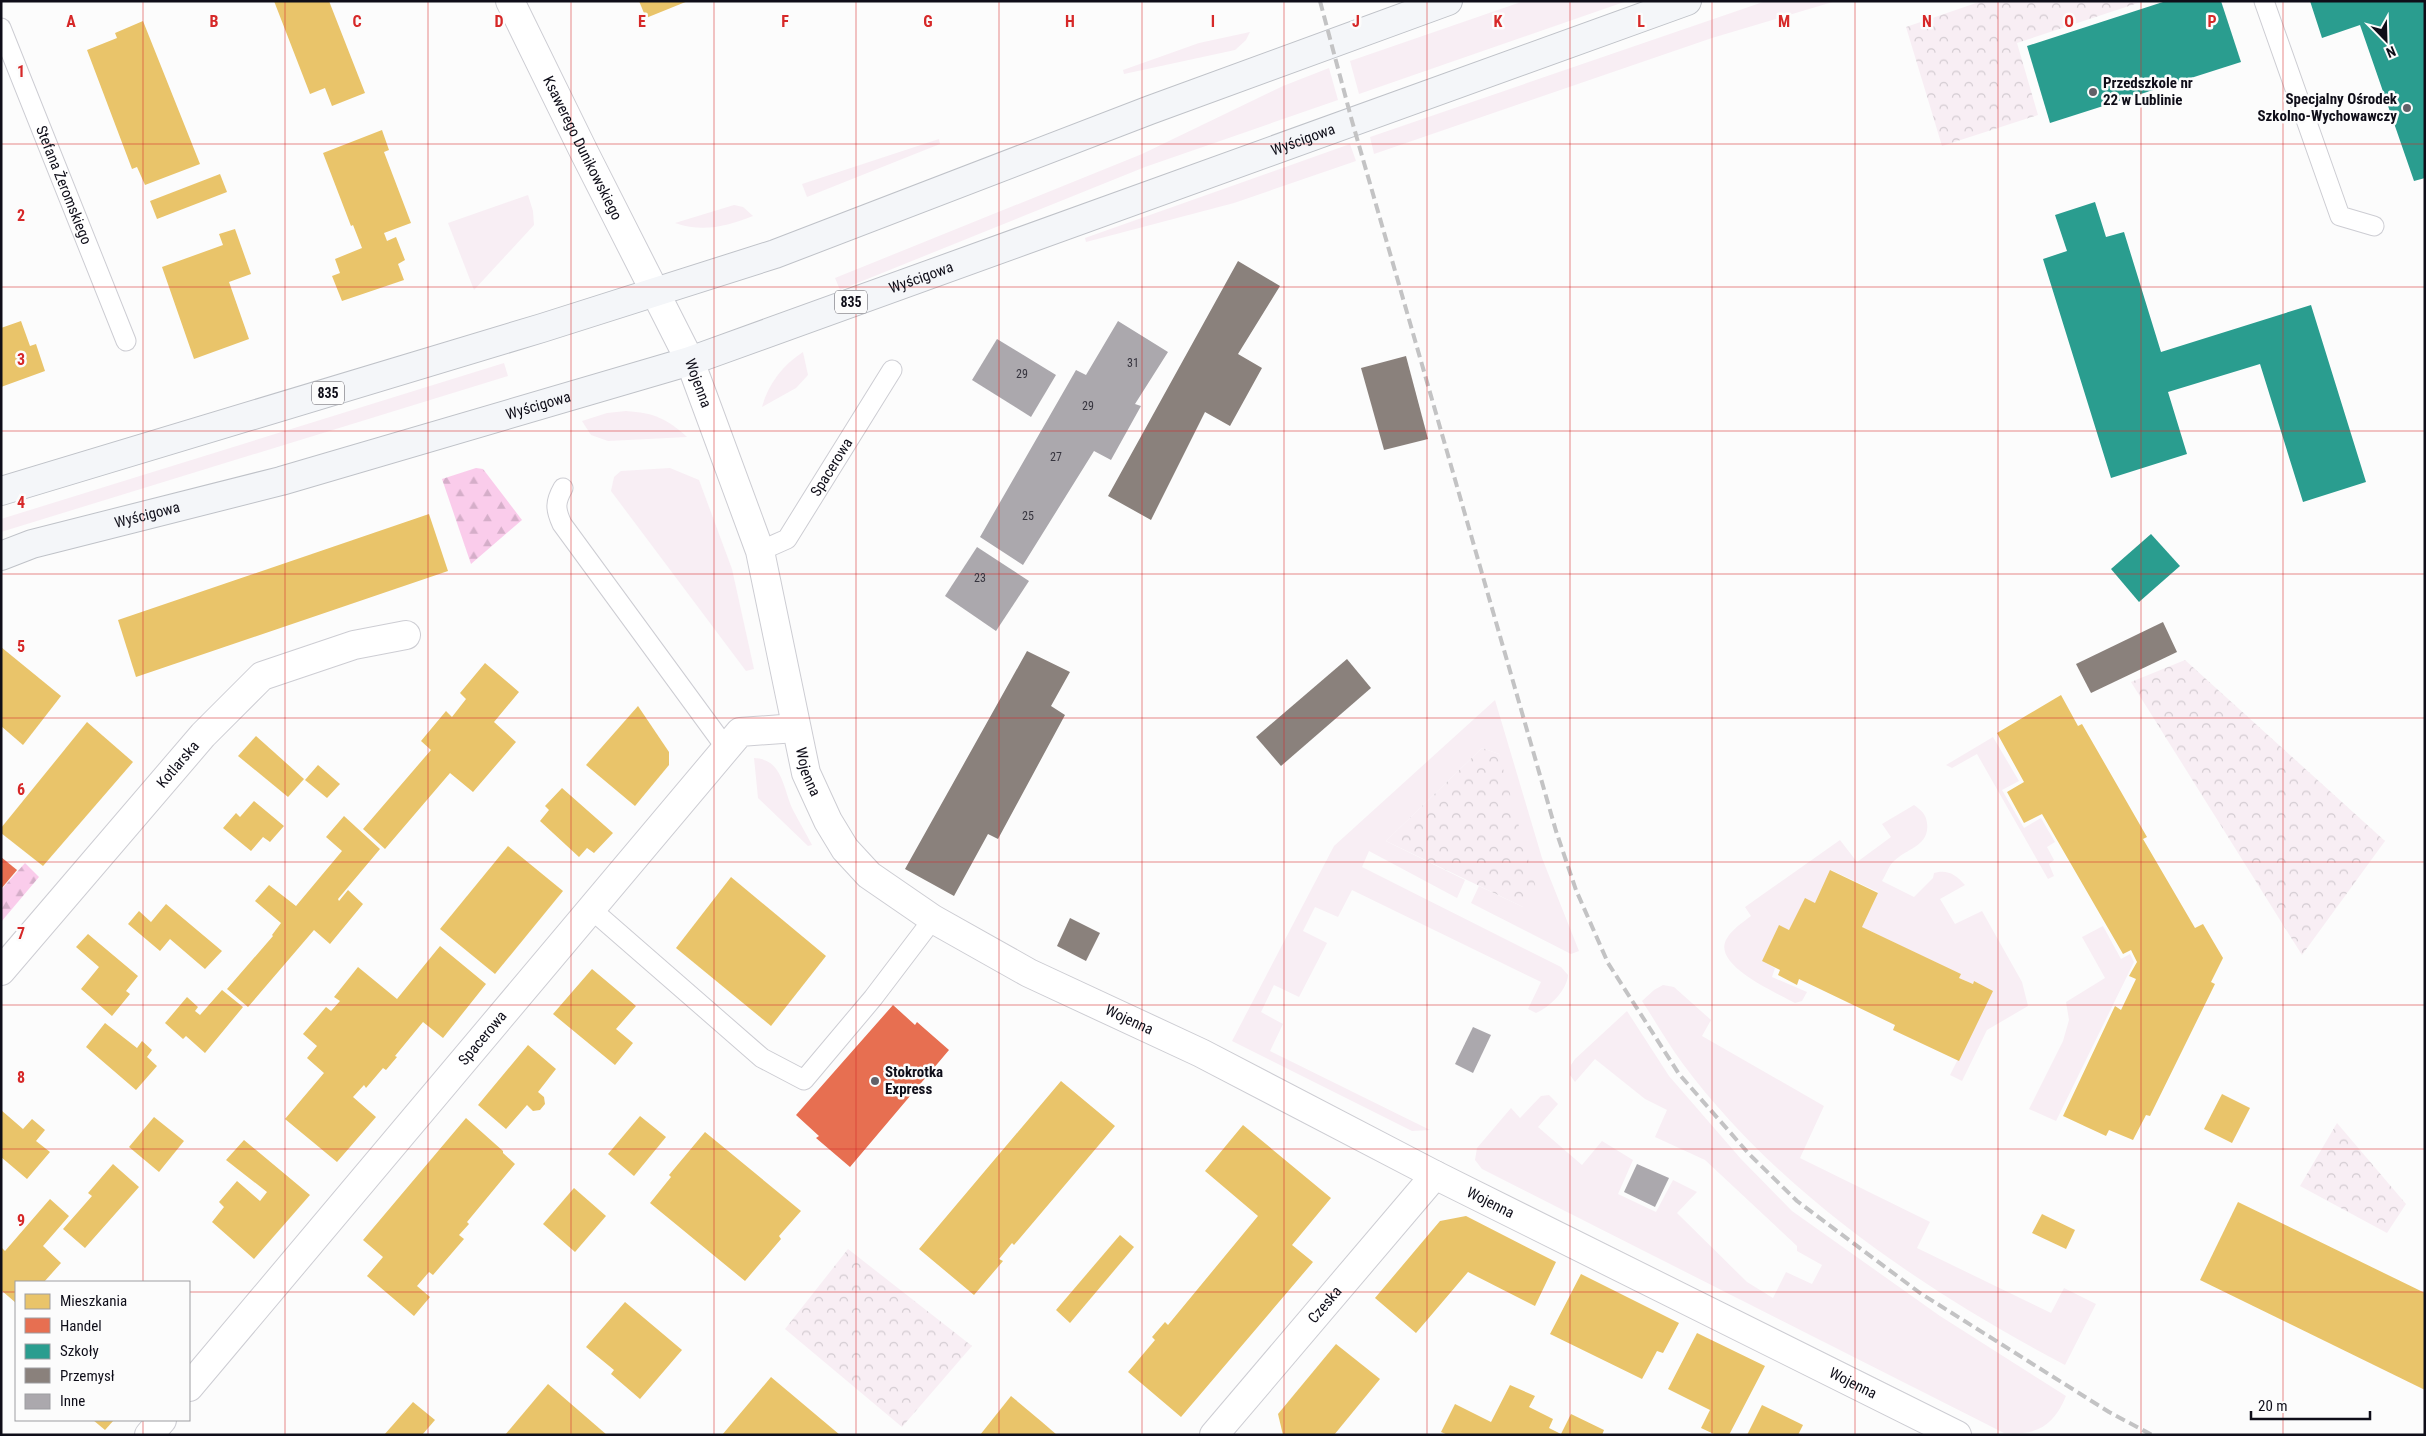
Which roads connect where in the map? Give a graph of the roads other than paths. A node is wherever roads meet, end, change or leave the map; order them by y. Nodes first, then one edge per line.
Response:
1 (510, 1) edge
2 (1448, 1) edge
3 (1686, 1) edge
4 (2264, 1) edge
5 (1, 28) edge
6 (2374, 226) dead end
7 (654, 293) junction
8 (126, 341) dead end
9 (690, 360) junction
10 (892, 370) dead end
11 (563, 488) dead end
12 (1, 492) edge
13 (760, 551) junction
14 (1, 556) edge
15 (406, 635) dead end
16 (796, 728) junction
17 (726, 748) junction
18 (591, 909) junction
19 (932, 919) junction
20 (1, 972) edge
21 (1435, 1175) junction
22 (190, 1386) edge
23 (161, 1421) edge
24 (149, 1435) edge
25 (1214, 1435) edge
26 (1957, 1435) edge

1 - 7 street, Ksawerego Dunikowskiego
2 - 7 main road, 835
3 - 9 main road, Wyścigowa / 835
4 - 6 lane
5 - 8 lane, Stefana Żeromskiego
7 - 9 street, Wojenna
7 - 12 main road, 835
9 - 13 street, Wojenna
9 - 14 main road, Wyścigowa / 835
10 - 13 lane, Spacerowa
11 - 17 lane
13 - 16 street, Wojenna
15 - 20 street, Kotlarska
16 - 17 street, Spacerowa
16 - 19 street, Wojenna
17 - 18 street, Spacerowa
18 - 19 lane
18 - 22 street, Spacerowa
19 - 21 street, Wojenna
21 - 25 street, Czeska
21 - 26 street, Wojenna
23 - 24 street

